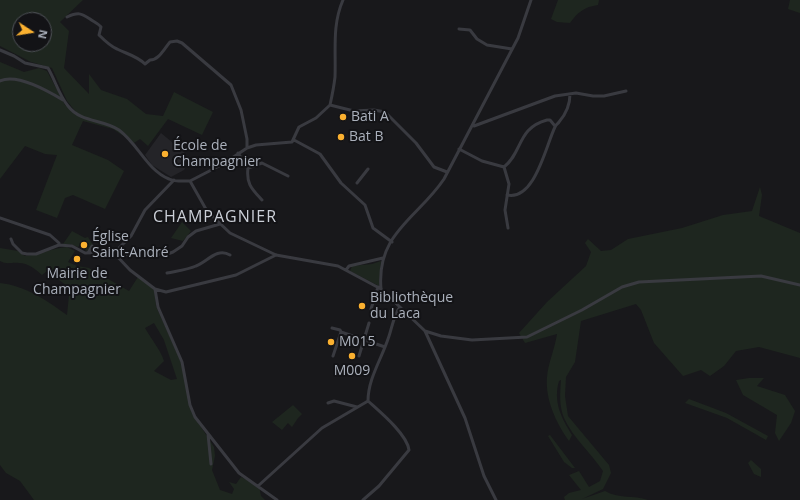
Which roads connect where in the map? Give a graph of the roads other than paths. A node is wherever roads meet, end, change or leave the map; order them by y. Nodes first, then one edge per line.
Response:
1 (343, 0) edge
2 (531, 0) edge
3 (67, 17) dead end
4 (459, 29) dead end
5 (0, 50) edge
6 (512, 50) junction
7 (0, 81) edge
8 (626, 91) dead end
9 (570, 94) junction
10 (64, 101) junction
11 (330, 105) junction
12 (474, 126) junction
13 (555, 126) junction
14 (294, 140) junction
15 (247, 148) junction
16 (459, 149) junction
17 (238, 153) junction
18 (504, 167) junction
19 (248, 168) junction
20 (368, 169) dead end
21 (447, 172) junction
22 (288, 176) dead end
23 (174, 180) junction
24 (190, 181) junction
25 (357, 183) dead end
26 (507, 195) junction
27 (262, 200) dead end
28 (0, 218) edge
29 (220, 224) junction
30 (508, 228) dead end
31 (11, 239) dead end
32 (392, 242) junction
33 (59, 245) junction
34 (88, 253) junction
35 (96, 253) junction
36 (114, 253) junction
37 (230, 255) dead end
38 (276, 255) junction
39 (121, 256) junction
40 (382, 258) junction
41 (346, 270) junction
42 (167, 273) dead end
43 (800, 285) edge
44 (380, 288) junction
45 (156, 289) junction
46 (400, 307) junction
47 (371, 309) dead end
48 (369, 322) dead end
49 (332, 328) dead end
50 (425, 331) junction
51 (341, 332) junction
52 (363, 340) junction
53 (385, 347) junction
54 (333, 356) dead end
55 (359, 356) dead end
56 (368, 401) junction
57 (328, 403) dead end
58 (357, 407) junction
59 (208, 434) junction
60 (211, 464) dead end
61 (258, 486) junction
62 (277, 500) edge
63 (363, 500) edge
64 (496, 500) edge

1 - 11 street
2 - 6 street
3 - 15 street
4 - 6 street
5 - 10 street
6 - 12 street
7 - 10 street
8 - 9 street
9 - 12 street
9 - 13 street
10 - 23 street
11 - 14 street
11 - 21 street
12 - 16 street
13 - 18 street
13 - 26 street
14 - 15 street
14 - 32 street
15 - 17 street
16 - 18 street
16 - 21 street
17 - 19 street
17 - 24 street
18 - 26 street
19 - 22 street
19 - 27 street
20 - 25 street
21 - 32 street
23 - 24 street
23 - 36 street
24 - 29 street
26 - 30 street
28 - 33 street
29 - 38 street
29 - 39 street
31 - 33 street
32 - 40 street
33 - 34 street
34 - 35 street
34 - 35 street
35 - 36 street
36 - 39 street
37 - 42 street
38 - 41 street
38 - 45 street
39 - 45 street
40 - 41 street
40 - 44 street
41 - 44 street
43 - 50 street
44 - 46 street
44 - 47 street
45 - 59 street
46 - 50 street
46 - 53 street
48 - 52 street
49 - 51 street
50 - 64 street
51 - 52 street
51 - 54 street
52 - 53 street
52 - 55 street
53 - 56 street
56 - 58 street
56 - 63 street
57 - 58 street
58 - 61 street
59 - 60 street
59 - 61 street
61 - 62 street

